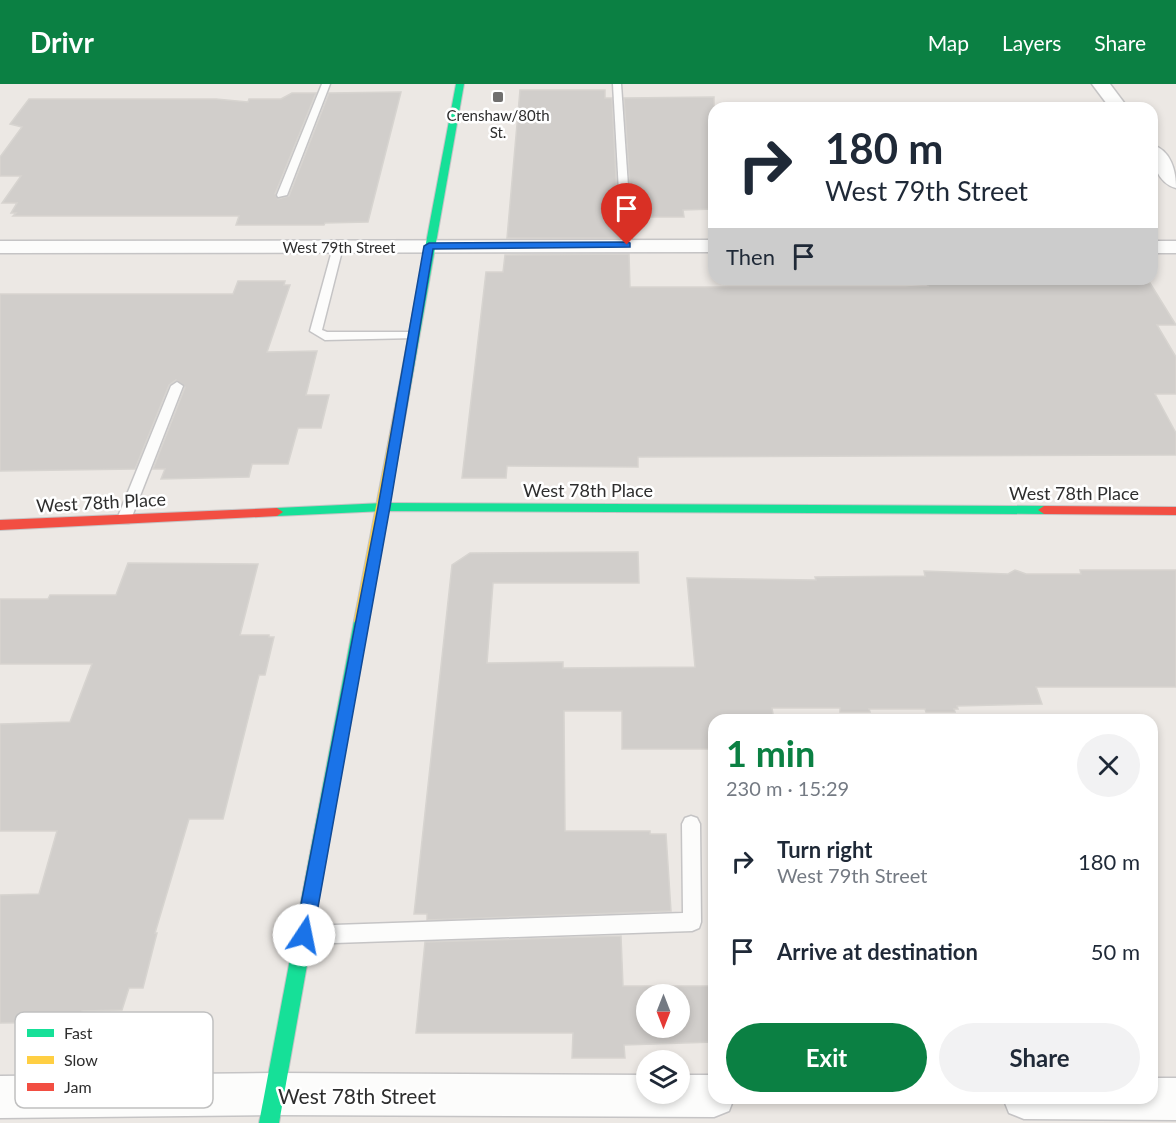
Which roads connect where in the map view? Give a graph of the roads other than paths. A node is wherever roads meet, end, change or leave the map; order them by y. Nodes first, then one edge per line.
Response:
1 (326, 84) edge
2 (460, 84) edge
3 (617, 84) edge
4 (1101, 84) edge
5 (1114, 102) edge
6 (1158, 159) edge
7 (1176, 182) edge
8 (282, 195) dead end
9 (627, 245) junction
10 (429, 246) junction
11 (708, 246) edge
12 (338, 247) junction
13 (1158, 247) edge
14 (1176, 247) edge
15 (0, 248) edge
16 (412, 336) junction
17 (177, 386) dead end
18 (384, 507) junction
19 (1176, 511) edge
20 (123, 519) junction
21 (0, 525) edge
22 (691, 824) dead end
23 (304, 935) junction
24 (708, 1096) edge
25 (0, 1097) edge
26 (15, 1098) edge
27 (1158, 1099) edge
28 (1176, 1099) edge
29 (213, 1106) edge
30 (272, 1109) edge

1 - 8 lane
2 - 10 main road
3 - 9 lane
4 - 5 street
6 - 7 street
9 - 10 street, West 79th Street
9 - 11 street, West 79th Street
10 - 12 street, West 79th Street
10 - 16 main road
12 - 15 street, West 79th Street
12 - 16 lane
13 - 14 street
16 - 18 main road
17 - 20 lane
18 - 19 main road, West 78th Place
18 - 20 main road, West 78th Place
18 - 23 main road
20 - 21 main road, West 78th Place
22 - 23 lane
23 - 30 main road
24 - 30 street, West 78th Street
25 - 26 street, West 78th Street
27 - 28 street
29 - 30 street, West 78th Street

